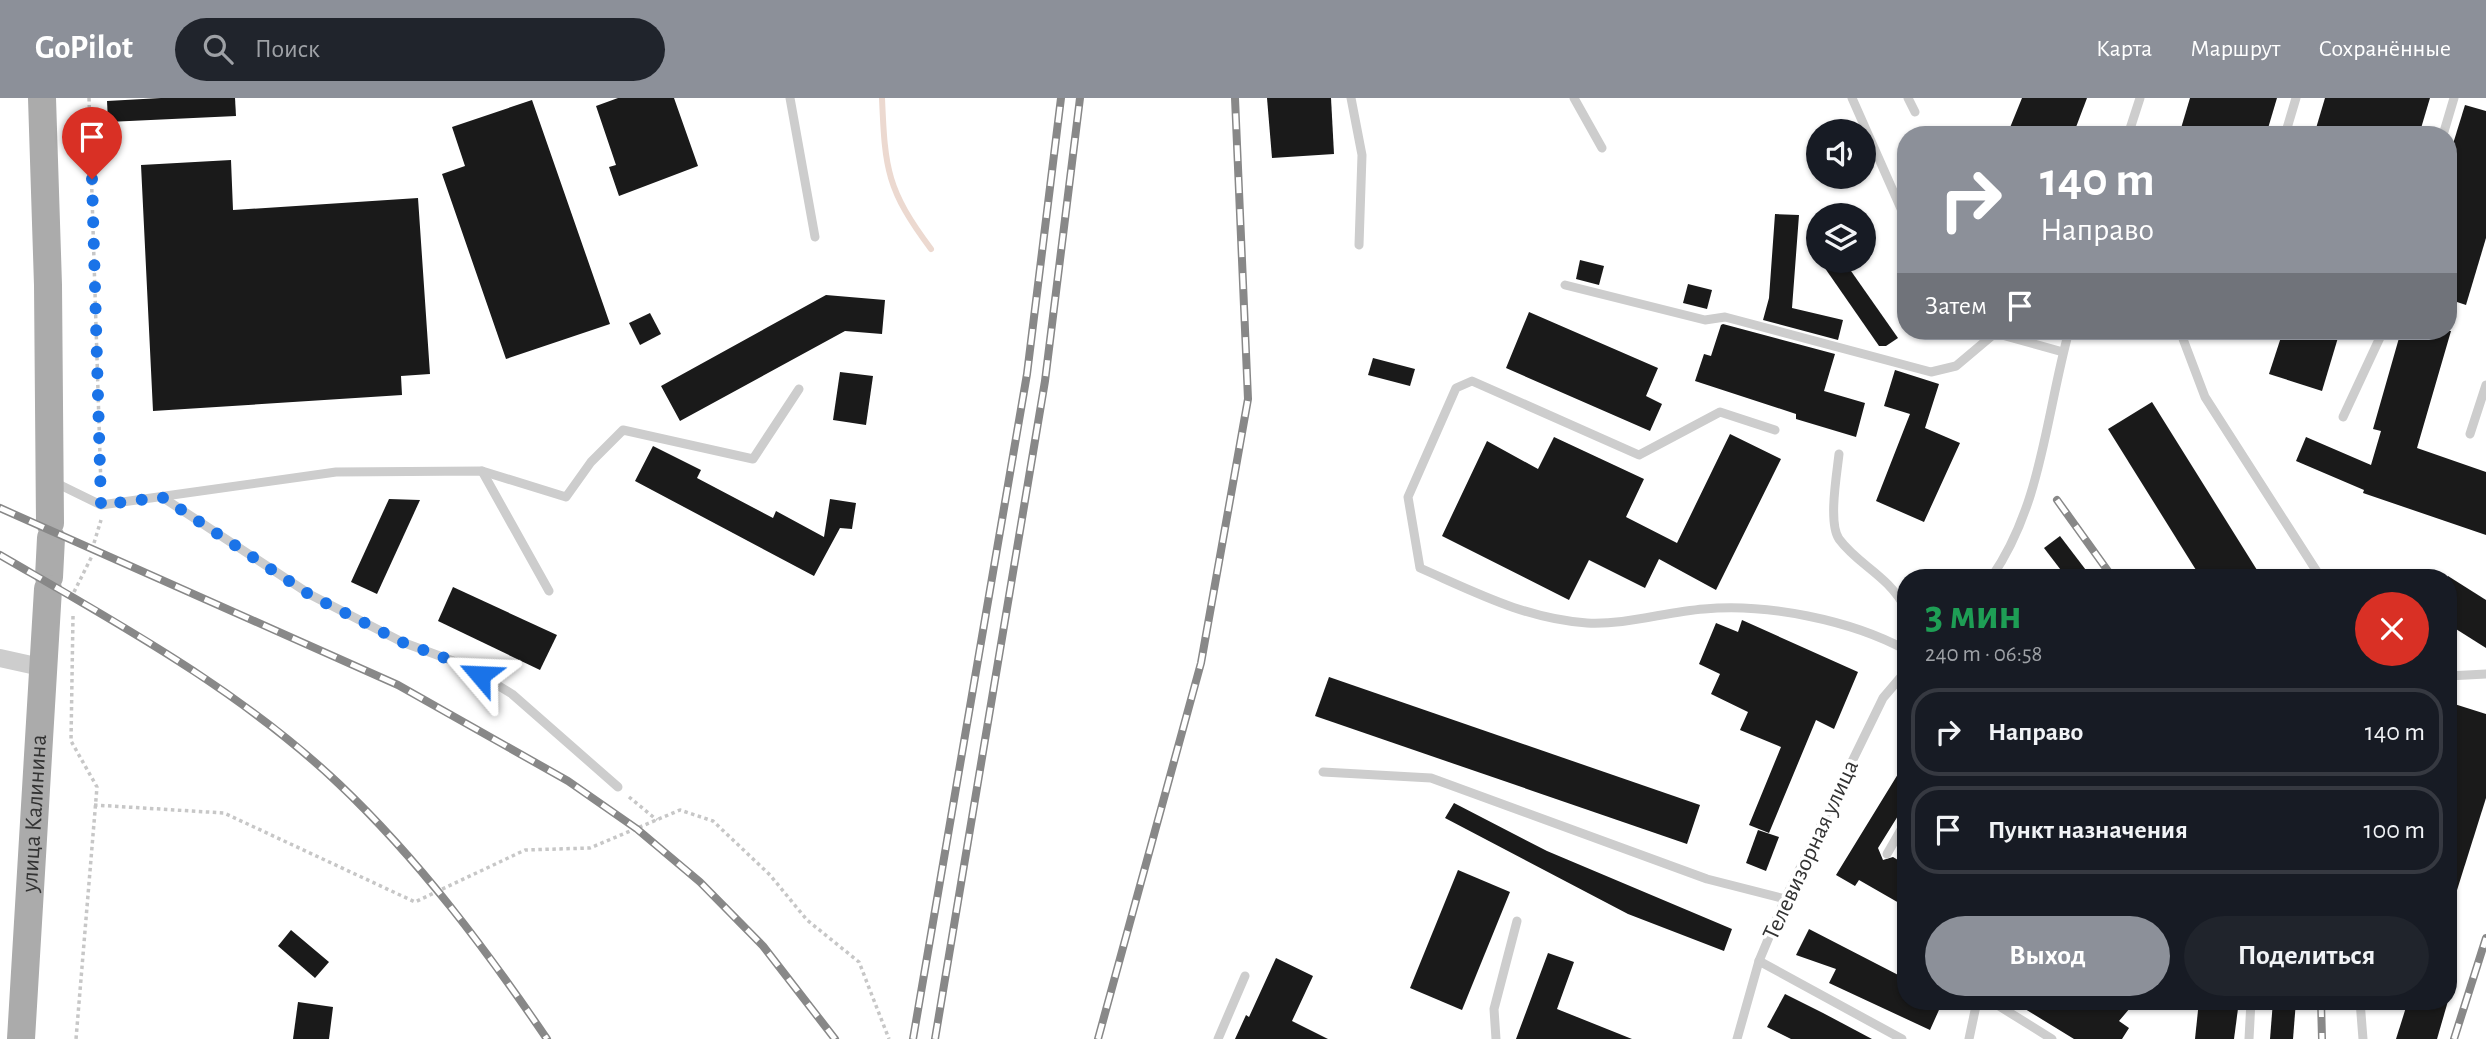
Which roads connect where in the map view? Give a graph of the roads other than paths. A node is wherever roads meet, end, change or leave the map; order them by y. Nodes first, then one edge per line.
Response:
1 (42, 98) edge
2 (790, 98) edge
3 (1351, 98) edge
4 (1574, 98) edge
5 (1852, 98) edge
6 (1908, 98) edge
7 (2140, 98) edge
8 (2296, 98) edge
9 (2454, 98) edge
10 (1914, 112) dead end
11 (2131, 126) edge
12 (2288, 126) edge
13 (2446, 126) edge
14 (1602, 148) dead end
15 (1897, 200) edge
16 (815, 237) dead end
17 (1359, 245) dead end
18 (1565, 285) dead end
19 (1983, 340) edge
20 (2020, 340) edge
21 (2066, 340) edge
22 (2183, 340) edge
23 (2379, 340) edge
24 (2063, 352) junction
25 (2486, 385) edge
26 (799, 389) dead end
27 (2343, 417) dead end
28 (1775, 430) dead end
29 (2470, 434) dead end
30 (1839, 454) dead end
31 (482, 471) junction
32 (50, 480) junction
33 (162, 497) junction
34 (1997, 569) edge
35 (2315, 569) edge
36 (549, 591) dead end
37 (1897, 593) edge
38 (1897, 645) edge
39 (0, 658) edge
40 (45, 668) junction
41 (2486, 674) edge
42 (2457, 676) edge
43 (1897, 681) edge
44 (1324, 772) dead end
45 (618, 787) road end
46 (1897, 837) edge
47 (1887, 854) dead end
48 (1785, 899) junction
49 (1517, 922) dead end
50 (1759, 961) junction
51 (1245, 976) dead end
52 (1975, 1010) edge
53 (2005, 1010) edge
54 (2251, 1010) edge
55 (2361, 1010) edge
56 (21, 1039) edge
57 (1218, 1039) edge
58 (1496, 1039) edge
59 (1737, 1039) edge
60 (1902, 1039) edge
61 (1969, 1039) edge
62 (2052, 1039) edge
63 (2249, 1039) edge
64 (2363, 1039) edge

1 - 32 main road, улица Калинина
2 - 16 lane
3 - 17 lane
4 - 14 lane
5 - 15 lane
6 - 10 lane
7 - 11 lane
8 - 12 lane
9 - 13 lane
18 - 19 lane
20 - 24 lane
21 - 24 lane
22 - 35 lane
23 - 27 lane
24 - 34 lane
25 - 29 lane
26 - 31 lane
28 - 38 lane
30 - 37 lane
31 - 33 lane
31 - 36 lane
32 - 33 lane
32 - 40 main road, улица Калинина
33 - 45 lane
39 - 40 street
40 - 56 main road, улица Калинина
41 - 42 lane
43 - 48 lane, Телевизорная улица
44 - 48 lane
46 - 47 lane
48 - 50 lane, Телевизорная улица
49 - 58 lane
50 - 59 lane, Телевизорная улица
50 - 60 lane
51 - 57 lane
52 - 61 lane
53 - 62 lane
54 - 63 lane
55 - 64 lane

